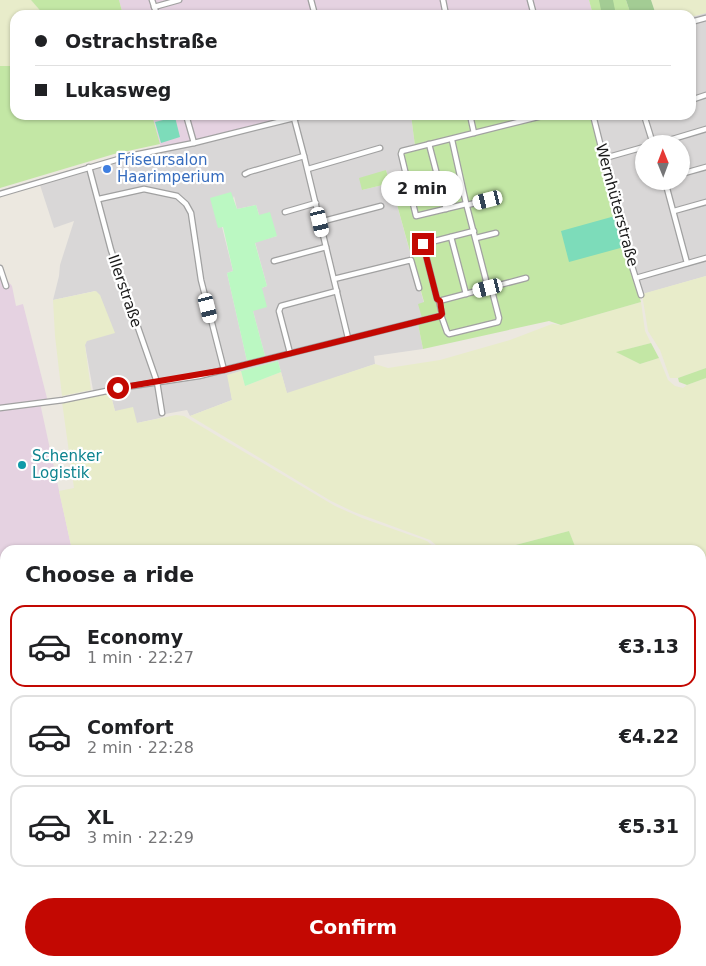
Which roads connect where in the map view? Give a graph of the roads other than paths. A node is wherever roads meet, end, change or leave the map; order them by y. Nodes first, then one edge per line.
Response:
1 (152, 0) edge
2 (179, 0) edge
3 (154, 7) junction
4 (155, 10) edge
5 (706, 18) edge
6 (699, 20) junction
7 (696, 21) edge
8 (696, 22) edge
9 (187, 120) edge
10 (286, 120) edge
11 (295, 120) edge
12 (471, 120) edge
13 (526, 120) edge
14 (594, 120) edge
15 (646, 120) edge
16 (706, 130) edge
17 (474, 133) junction
18 (651, 135) edge
19 (687, 135) edge
20 (452, 140) junction
21 (194, 143) junction
22 (429, 144) junction
23 (380, 148) dead end
24 (635, 150) edge
25 (304, 156) junction
26 (605, 158) junction
27 (89, 167) junction
28 (706, 167) edge
29 (308, 169) junction
30 (690, 171) edge
31 (245, 174) dead end
32 (668, 190) edge
33 (0, 194) edge
34 (99, 200) junction
35 (488, 200) dead end
36 (706, 202) edge
37 (316, 203) junction
38 (467, 204) junction
39 (380, 206) dead end
40 (446, 209) junction
41 (674, 211) junction
42 (286, 212) dead end
43 (320, 222) junction
44 (474, 231) junction
45 (496, 233) dead end
46 (451, 237) junction
47 (476, 238) junction
48 (326, 247) junction
49 (706, 258) edge
50 (274, 261) dead end
51 (687, 263) junction
52 (0, 268) edge
53 (526, 278) dead end
54 (636, 278) junction
55 (334, 280) junction
56 (6, 286) dead end
57 (419, 288) dead end
58 (490, 288) junction
59 (337, 291) junction
60 (466, 294) junction
61 (641, 295) dead end
62 (440, 301) junction
63 (441, 315) junction
64 (348, 338) junction
65 (290, 353) junction
66 (224, 370) junction
67 (157, 382) junction
68 (0, 408) edge
69 (162, 413) dead end

1 - 3 street
2 - 3 street
3 - 4 street
5 - 6 street
6 - 7 street
6 - 8 street
9 - 21 street
10 - 21 street
11 - 25 street
12 - 17 street
13 - 17 street
14 - 26 street, Wernhüterstraße
15 - 18 street
16 - 19 street
17 - 20 street
20 - 22 street
20 - 38 street
21 - 27 street
22 - 40 street
22 - 40 street
23 - 29 street
24 - 26 street
25 - 29 street
25 - 31 street
26 - 54 street, Wernhüterstraße
27 - 33 street
27 - 34 street, Illerstraße
28 - 30 street
29 - 37 street
32 - 41 street
34 - 66 street
34 - 67 street, Illerstraße
35 - 38 street
36 - 41 street
37 - 42 street
37 - 43 street
38 - 40 street
38 - 44 street
39 - 43 street
41 - 51 street
43 - 48 street
44 - 46 street
44 - 47 street
45 - 47 street
46 - 60 street
46 - 62 street
47 - 58 street
48 - 50 street
48 - 55 street
49 - 51 street
51 - 54 street
52 - 56 street
53 - 58 street
54 - 61 street, Wernhüterstraße
55 - 57 street
55 - 59 street
58 - 60 street
58 - 63 street
59 - 64 street
59 - 65 street
60 - 62 street
62 - 63 street
63 - 64 street
64 - 65 street
65 - 66 street
66 - 67 street
67 - 68 street
67 - 69 street, Illerstraße

